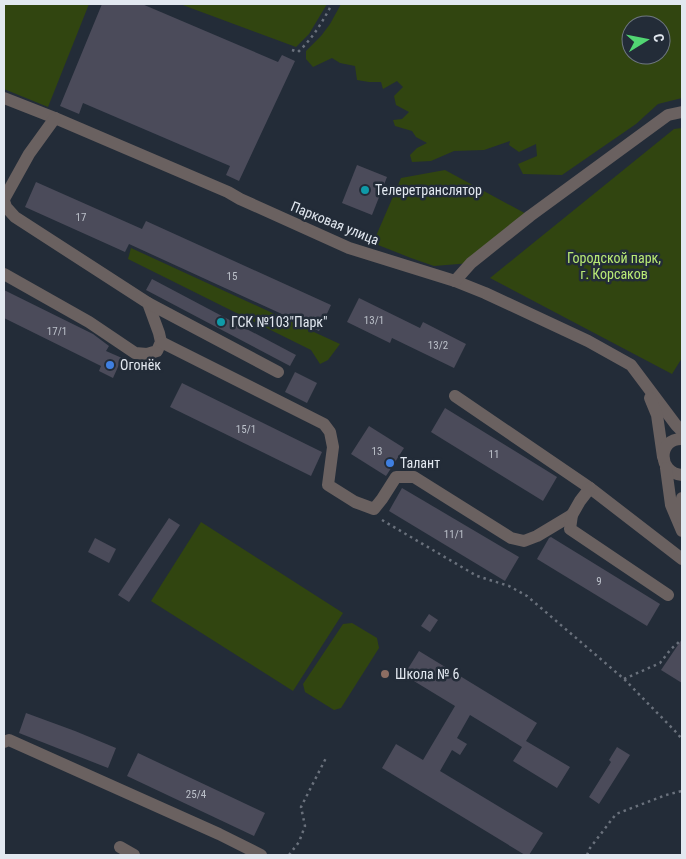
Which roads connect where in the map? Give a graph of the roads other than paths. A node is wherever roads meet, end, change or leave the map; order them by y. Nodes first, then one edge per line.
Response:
1 (4, 98) edge
2 (682, 112) edge
3 (55, 118) junction
4 (4, 200) edge
5 (4, 274) edge
6 (456, 281) junction
7 (148, 303) junction
8 (161, 342) junction
9 (631, 365) junction
10 (278, 372) dead end
11 (455, 396) dead end
12 (682, 431) edge
13 (682, 439) edge
14 (665, 463) junction
15 (682, 475) edge
16 (590, 488) junction
17 (682, 498) edge
18 (572, 515) junction
19 (682, 518) edge
20 (682, 531) edge
21 (682, 559) edge
22 (668, 595) dead end
23 (4, 742) edge
24 (120, 847) dead end
25 (134, 855) edge
26 (261, 855) edge

1 - 3 street, Парковая улица
2 - 6 street
3 - 4 street
3 - 6 street, Парковая улица
4 - 7 street
5 - 8 street
6 - 9 street, Парковая улица
7 - 8 street
7 - 10 street
8 - 18 street
9 - 12 street, Парковая улица
9 - 14 street
11 - 16 street
13 - 14 street
14 - 15 street
14 - 20 street
16 - 18 street
16 - 21 street
17 - 19 street
18 - 22 street
23 - 26 street
24 - 25 street

